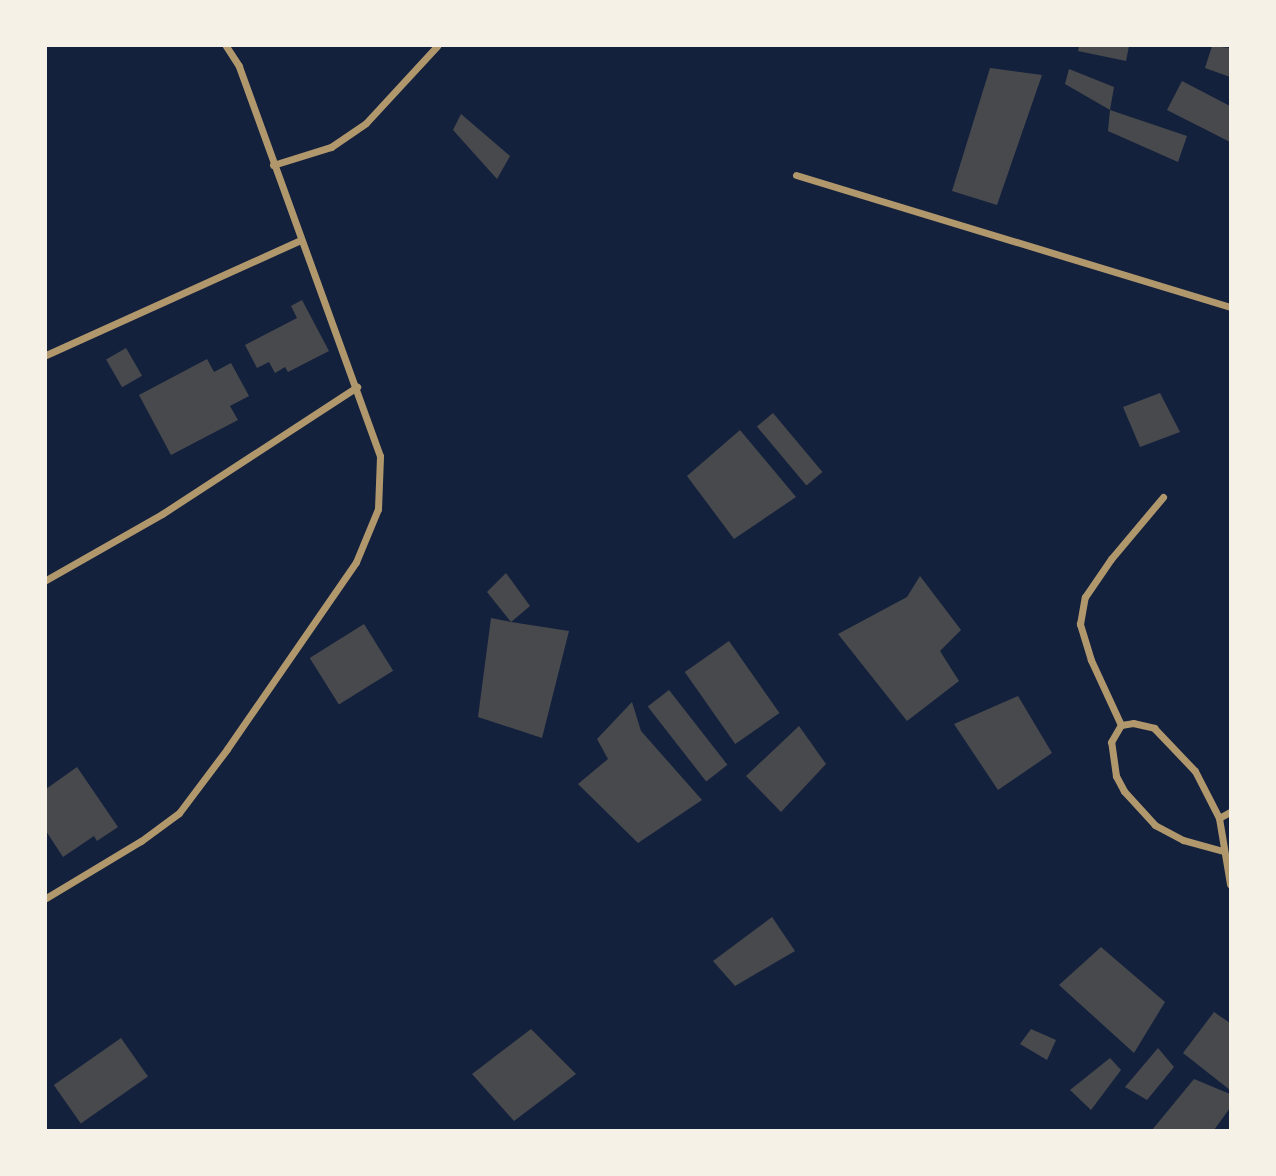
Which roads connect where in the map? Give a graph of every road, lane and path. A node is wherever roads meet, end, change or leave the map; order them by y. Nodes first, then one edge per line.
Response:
1 (226, 46) edge
2 (437, 46) edge
3 (273, 165) junction
4 (796, 175) dead end
5 (301, 240) junction
6 (1230, 307) edge
7 (46, 355) edge
8 (357, 387) junction
9 (1163, 497) dead end
10 (46, 580) edge
11 (1121, 725) junction
12 (1230, 812) edge
13 (1219, 818) junction
14 (1223, 851) junction
15 (1230, 884) edge
16 (46, 898) edge

1 - 3 street
2 - 3 street
3 - 5 street
4 - 6 street
5 - 7 street
5 - 8 street
8 - 10 street
8 - 16 street
9 - 11 street
11 - 13 street
11 - 14 street
12 - 13 street
13 - 14 street
14 - 15 street

